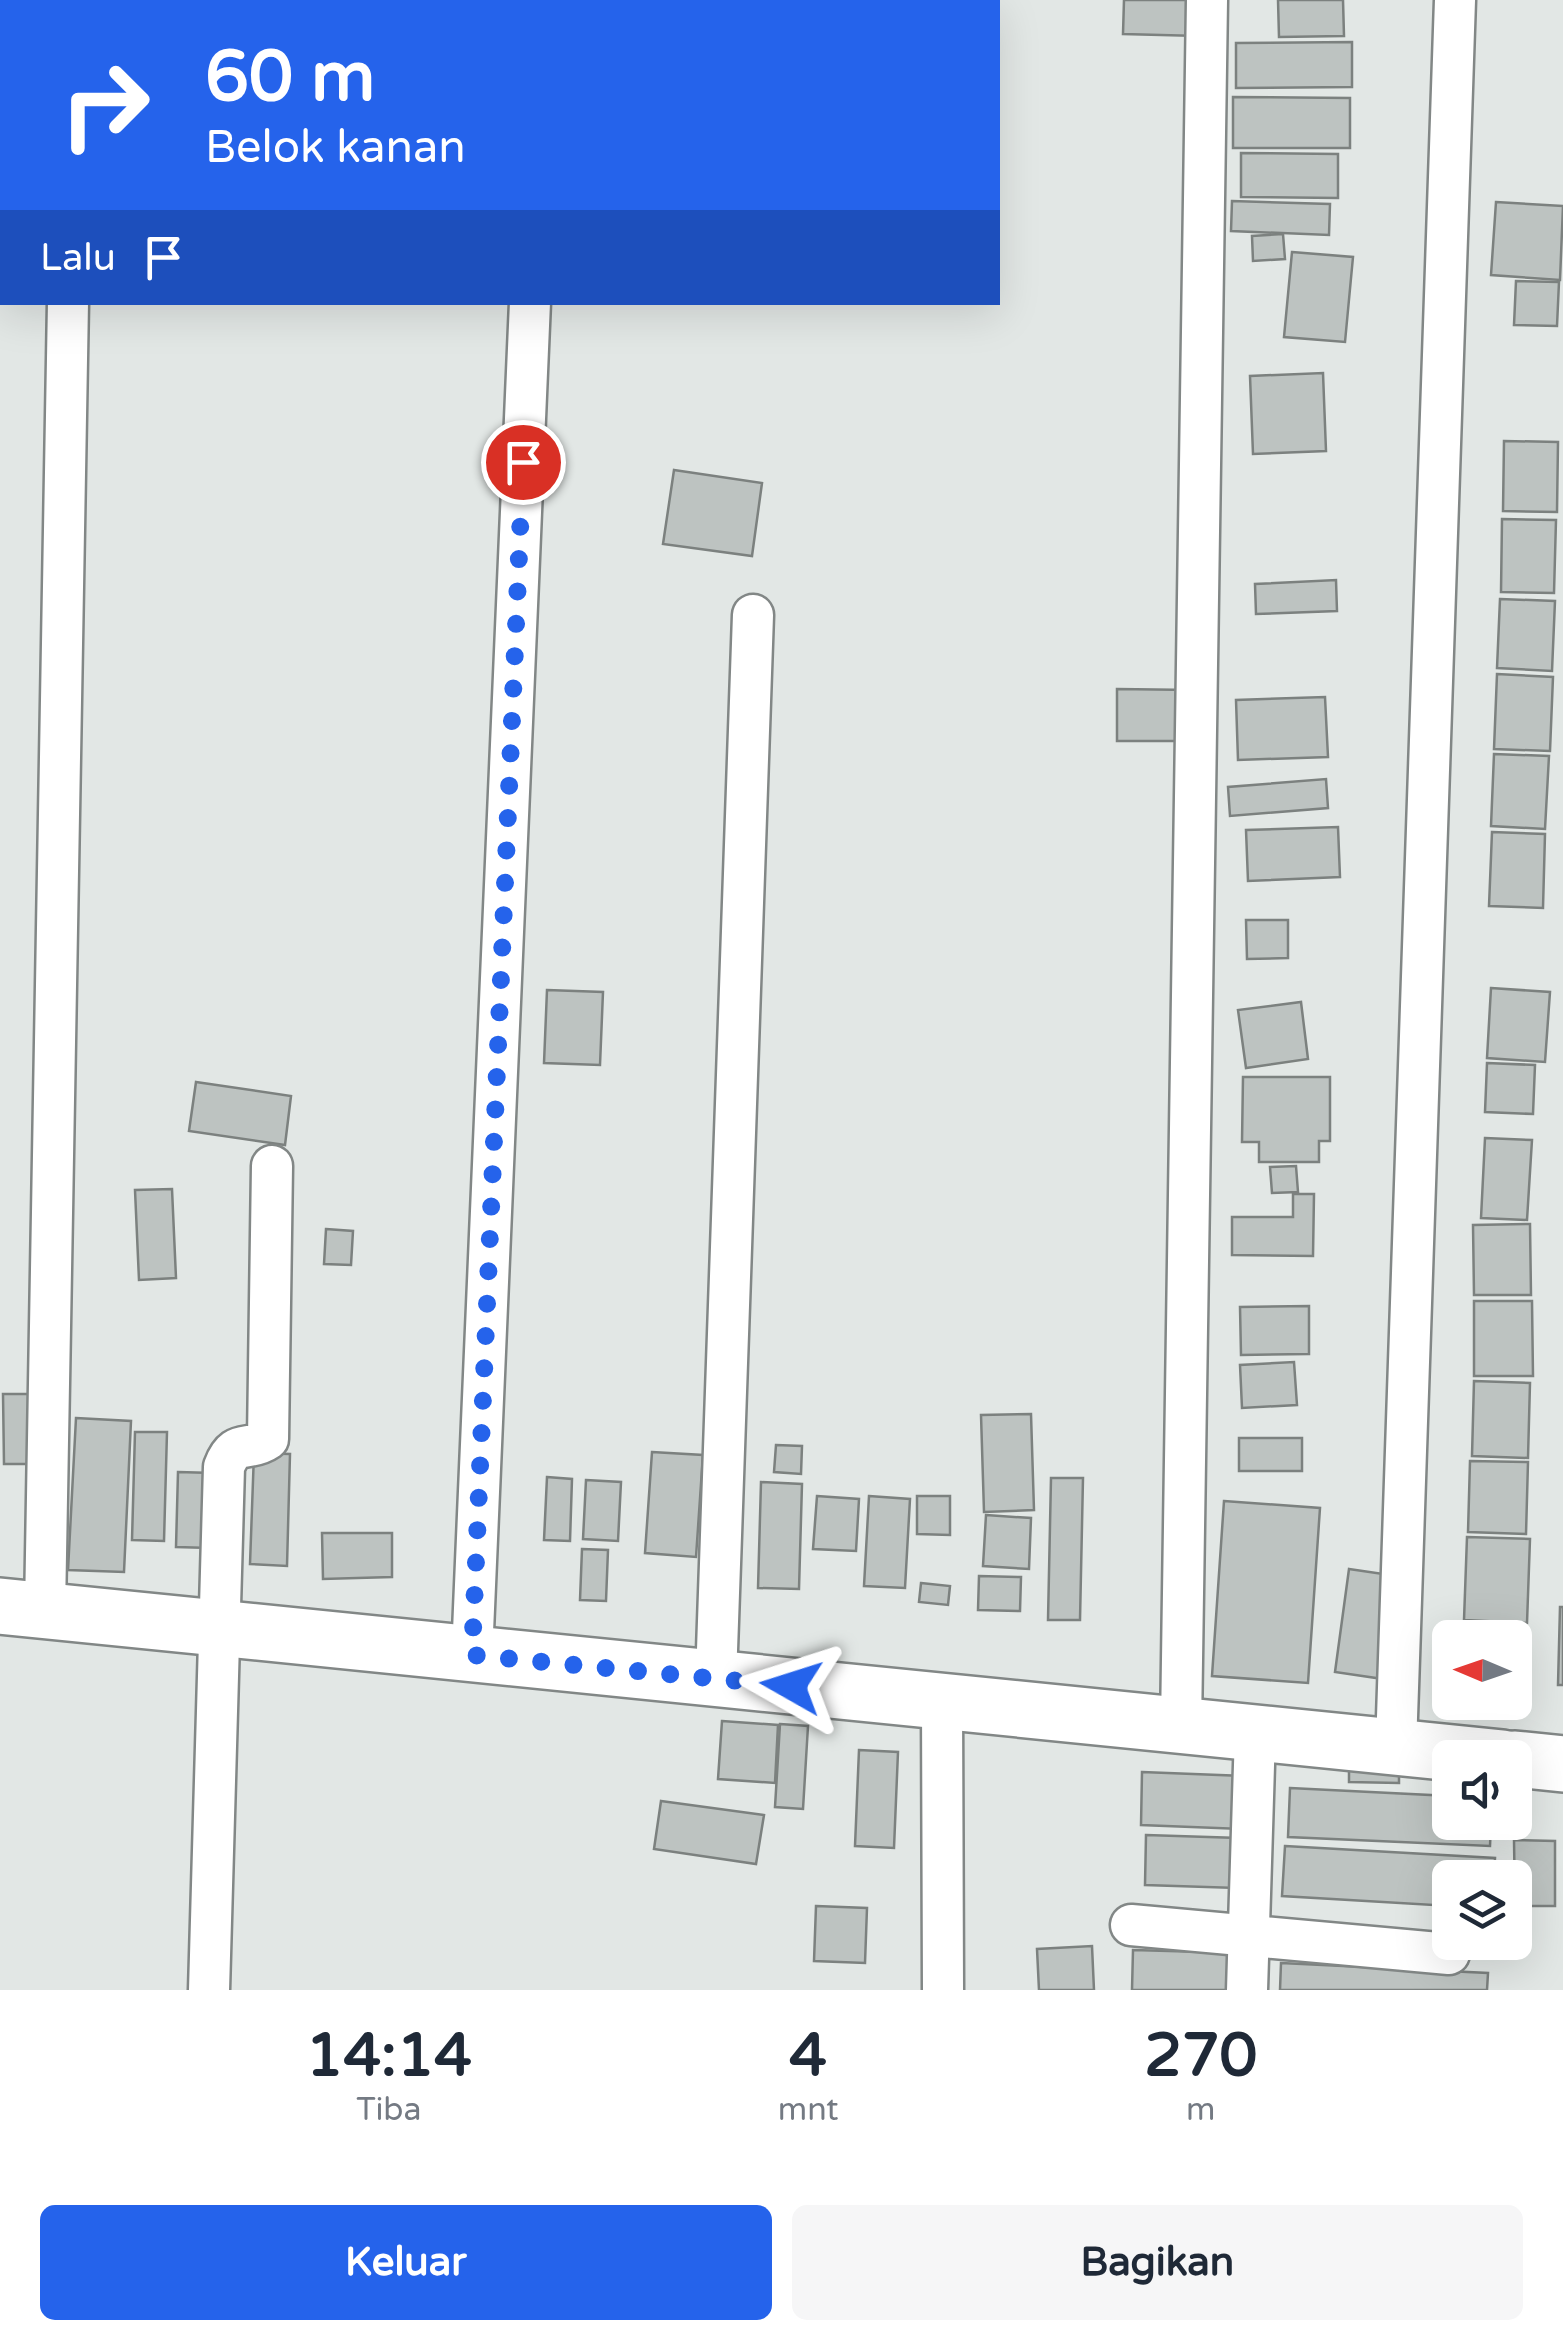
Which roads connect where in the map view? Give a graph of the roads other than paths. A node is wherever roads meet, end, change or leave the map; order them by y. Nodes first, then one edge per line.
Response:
1 (1207, 0) edge
2 (1455, 0) edge
3 (68, 305) edge
4 (530, 305) edge
5 (754, 614) dead end
6 (272, 1166) dead end
7 (23, 1608) edge
8 (219, 1629) junction
9 (472, 1655) junction
10 (716, 1679) junction
11 (942, 1702) junction
12 (1181, 1726) junction
13 (1254, 1733) junction
14 (1396, 1747) junction
15 (1432, 1751) edge
16 (1532, 1761) edge
17 (1563, 1764) edge
18 (1131, 1925) dead end
19 (1248, 1936) junction
20 (1432, 1952) edge
21 (208, 1990) edge
22 (943, 1990) edge
23 (1247, 1990) edge

1 - 12 street
2 - 14 street
3 - 7 street
4 - 9 street
5 - 10 street
6 - 8 street
7 - 8 street
8 - 9 street
8 - 21 street
9 - 10 street
10 - 11 street
11 - 12 street
11 - 22 street
12 - 13 street
13 - 14 street
13 - 19 street
14 - 15 street
16 - 17 street
18 - 19 street
19 - 20 street
19 - 23 street

